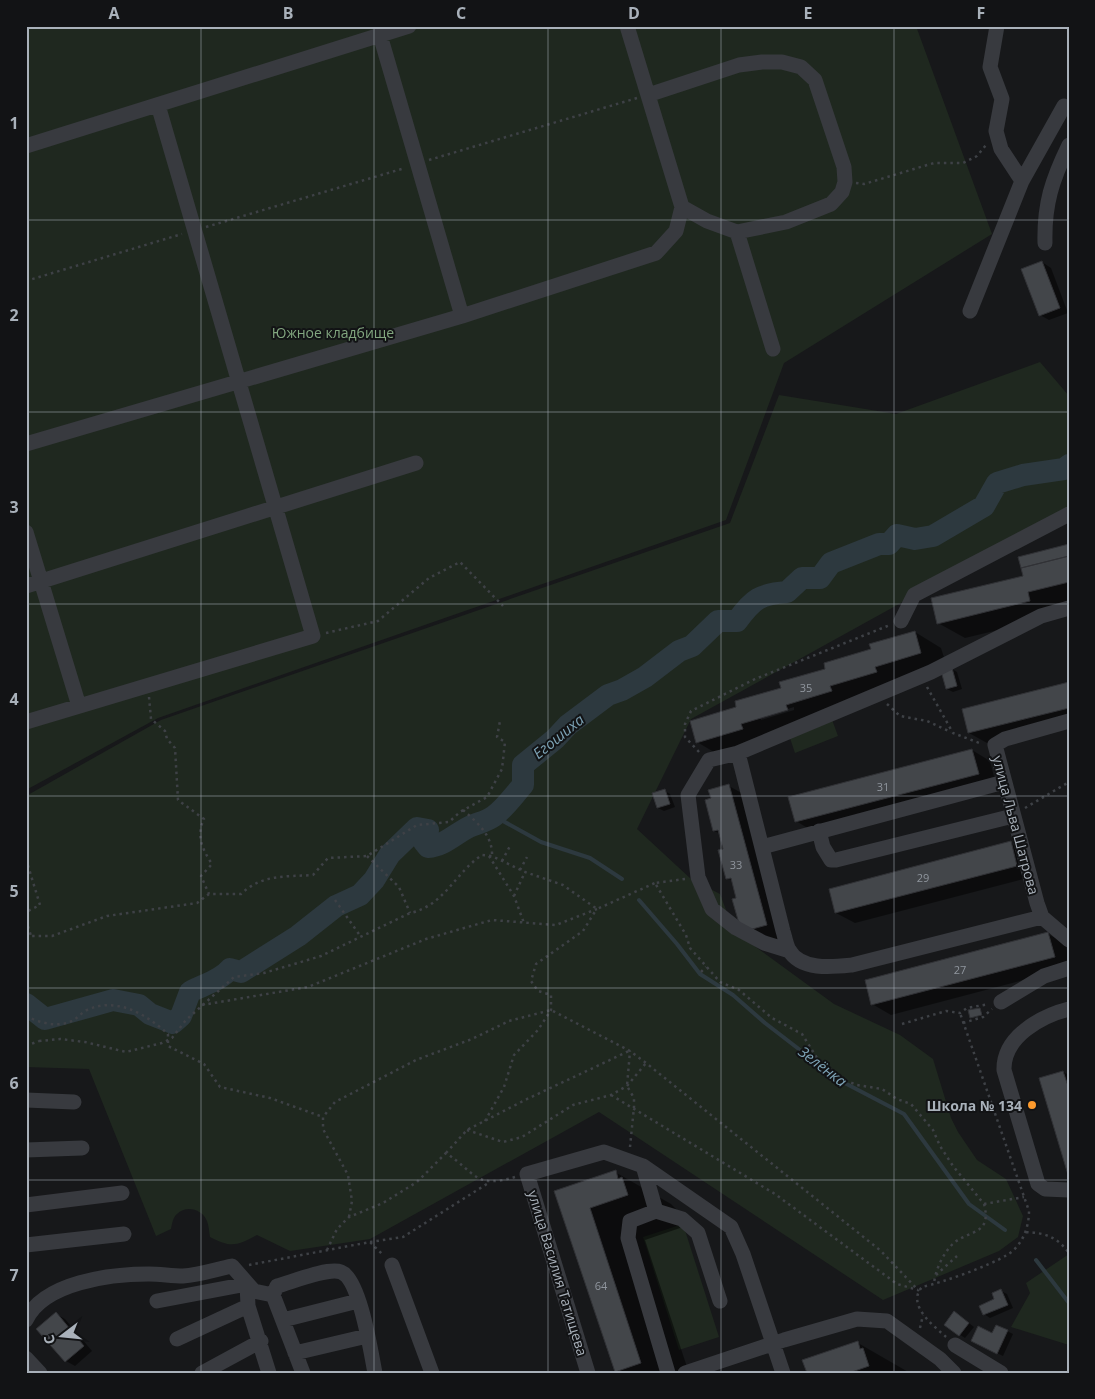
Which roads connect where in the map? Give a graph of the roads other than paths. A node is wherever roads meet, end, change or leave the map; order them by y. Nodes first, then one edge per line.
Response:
1 (410, 26) edge
2 (627, 26) edge
3 (996, 26) edge
4 (380, 35) junction
5 (648, 95) junction
6 (158, 104) junction
7 (1064, 106) dead end
8 (26, 146) edge
9 (1069, 146) edge
10 (1022, 181) junction
11 (682, 207) junction
12 (737, 232) junction
13 (1045, 243) dead end
14 (970, 311) dead end
15 (462, 316) junction
16 (773, 349) dead end
17 (238, 381) junction
18 (26, 444) edge
19 (416, 463) dead end
20 (275, 507) junction
21 (1069, 514) edge
22 (26, 532) edge
23 (41, 582) junction
24 (26, 586) edge
25 (1069, 608) edge
26 (901, 621) road end
27 (79, 706) junction
28 (1069, 721) edge
29 (26, 722) edge
30 (738, 753) junction
31 (1004, 782) junction
32 (1013, 815) junction
33 (819, 831) junction
34 (762, 846) junction
35 (1042, 917) junction
36 (1069, 940) edge
37 (790, 952) junction
38 (1069, 968) edge
39 (1001, 1002) road end
40 (1069, 1008) edge
41 (26, 1100) edge
42 (74, 1102) dead end
43 (82, 1148) dead end
44 (26, 1150) edge
45 (643, 1166) junction
46 (1069, 1190) edge
47 (122, 1192) dead end
48 (26, 1204) edge
49 (656, 1210) junction
50 (124, 1234) dead end
51 (26, 1245) edge
52 (392, 1265) road end
53 (247, 1284) junction
54 (273, 1295) junction
55 (157, 1301) dead end
56 (358, 1301) junction
57 (720, 1301) dead end
58 (248, 1306) junction
59 (26, 1320) edge
60 (283, 1320) junction
61 (368, 1336) junction
62 (177, 1339) dead end
63 (261, 1341) junction
64 (773, 1344) junction
65 (955, 1345) road end
66 (296, 1353) junction
67 (26, 1358) edge
68 (40, 1373) edge
69 (202, 1373) edge
70 (269, 1373) edge
71 (303, 1373) edge
72 (374, 1373) edge
73 (432, 1373) edge
74 (588, 1373) edge
75 (668, 1373) edge
76 (685, 1373) edge
77 (783, 1373) edge
78 (954, 1373) edge
79 (1001, 1373) edge

1 - 4 street
2 - 5 street
3 - 10 street
4 - 6 street
4 - 15 street
5 - 11 street
5 - 12 street
6 - 8 street
6 - 17 street
7 - 10 street
9 - 13 street
10 - 14 street
11 - 12 street
11 - 15 street
12 - 16 street
15 - 17 street
17 - 18 street
17 - 20 street
19 - 20 street
20 - 23 street
20 - 27 street
21 - 26 street
22 - 23 street
23 - 24 street
23 - 27 street
25 - 30 street
27 - 29 street
28 - 31 street, улица Льва Шатрова
30 - 34 street
30 - 37 street
31 - 32 street, улица Льва Шатрова
31 - 33 street
32 - 33 street
32 - 35 street, улица Льва Шатрова
33 - 34 street
34 - 37 street
35 - 36 street
35 - 37 street
38 - 39 street
40 - 46 street
41 - 42 street
43 - 44 street
45 - 49 street
45 - 64 street
45 - 74 street, улица Василия Татищева
47 - 48 street
49 - 57 street
49 - 75 street
50 - 51 street
52 - 73 street
53 - 54 street
53 - 55 street
53 - 58 street
53 - 59 street
54 - 56 street
54 - 60 street
56 - 60 street
56 - 61 street
58 - 62 street
58 - 63 street
60 - 66 street
61 - 66 street
61 - 72 street
63 - 69 street
63 - 70 street
64 - 76 street
64 - 77 street
64 - 78 street
65 - 79 street
66 - 71 street
67 - 68 street

